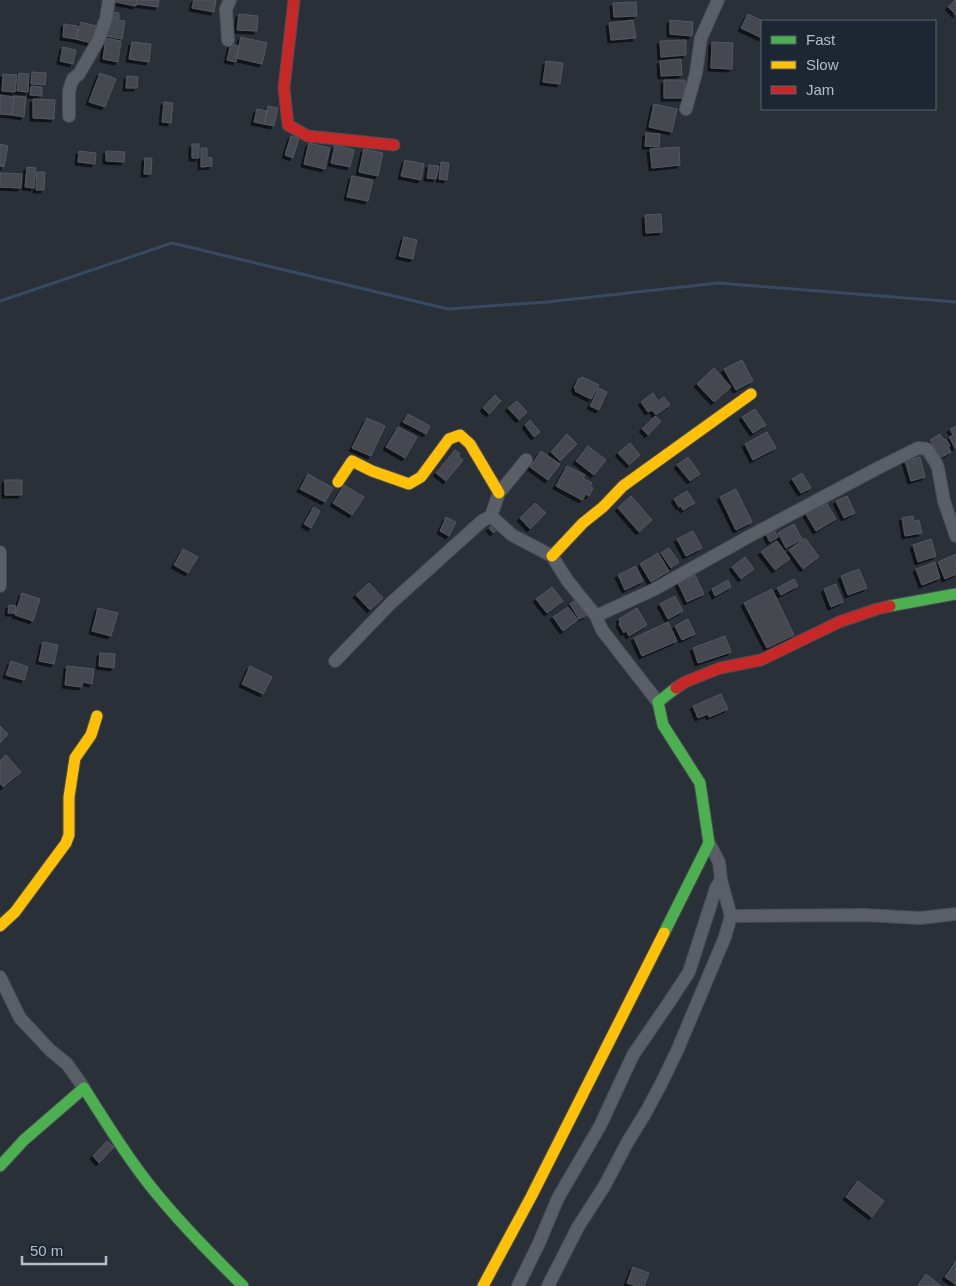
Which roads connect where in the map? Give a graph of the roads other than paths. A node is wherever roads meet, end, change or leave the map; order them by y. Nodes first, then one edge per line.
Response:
1 (110, 0) edge
2 (230, 0) edge
3 (294, 0) edge
4 (718, 0) edge
5 (228, 40) dead end
6 (686, 109) dead end
7 (69, 116) dead end
8 (394, 145) dead end
9 (750, 394) dead end
10 (526, 460) dead end
11 (338, 482) dead end
12 (499, 493) junction
13 (490, 516) junction
14 (956, 536) edge
15 (0, 552) edge
16 (552, 556) junction
17 (0, 586) edge
18 (956, 594) edge
19 (596, 616) junction
20 (335, 661) dead end
21 (658, 702) junction
22 (97, 716) dead end
23 (709, 843) junction
24 (721, 880) junction
25 (956, 914) edge
26 (731, 916) junction
27 (0, 926) edge
28 (0, 977) edge
29 (84, 1088) junction
30 (0, 1166) edge
31 (243, 1286) edge
32 (483, 1286) edge
33 (518, 1286) edge
34 (548, 1286) edge

1 - 7 street
2 - 5 street
3 - 8 street
4 - 6 street
9 - 16 street
10 - 12 street
11 - 12 street
12 - 13 street
13 - 16 street
13 - 20 street
14 - 19 street
15 - 17 street
16 - 19 street
18 - 21 street
19 - 21 street
21 - 23 street
22 - 27 street
23 - 24 street
23 - 32 street
24 - 26 street
24 - 33 street
25 - 26 street
26 - 34 street
28 - 29 street
29 - 30 street
29 - 31 street

